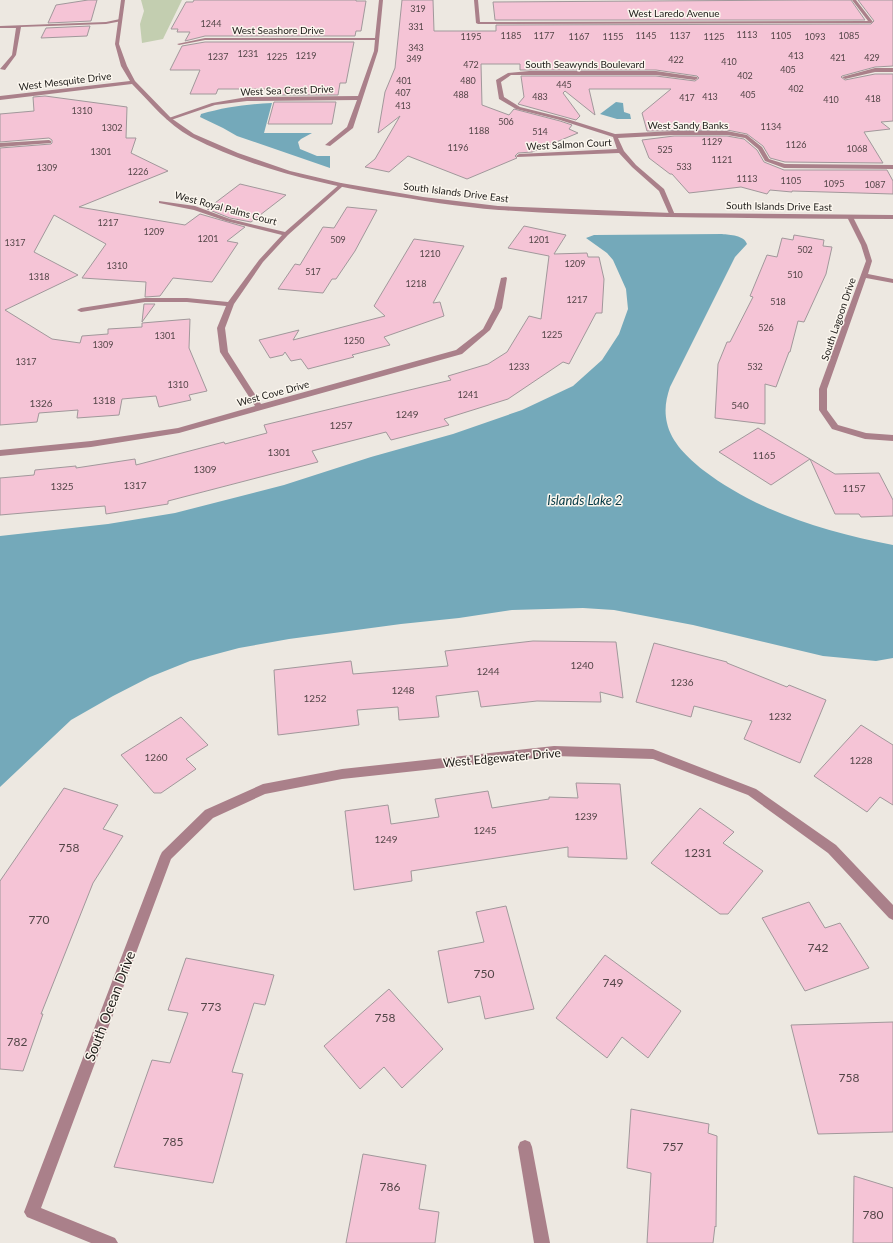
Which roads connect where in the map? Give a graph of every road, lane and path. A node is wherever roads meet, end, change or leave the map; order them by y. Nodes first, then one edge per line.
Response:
1 (123, 0) edge
2 (381, 0) edge
3 (476, 0) edge
4 (854, 0) edge
5 (120, 20) junction
6 (19, 26) junction
7 (0, 27) edge
8 (378, 39) junction
9 (179, 44) dead end
10 (3, 69) dead end
11 (893, 70) edge
12 (845, 77) dead end
13 (695, 78) dead end
14 (133, 82) junction
15 (0, 98) edge
16 (360, 98) junction
17 (169, 119) junction
18 (615, 136) junction
19 (49, 142) dead end
20 (0, 145) edge
21 (328, 145) dead end
22 (621, 150) junction
23 (519, 156) dead end
24 (893, 167) edge
25 (341, 185) junction
26 (161, 202) dead end
27 (672, 215) junction
28 (850, 217) junction
29 (893, 217) edge
30 (286, 234) junction
31 (864, 275) junction
32 (504, 278) dead end
33 (893, 281) edge
34 (230, 304) junction
35 (81, 310) dead end
36 (259, 407) junction
37 (893, 438) edge
38 (0, 453) edge
39 (209, 814) joint
40 (893, 914) edge
41 (525, 1148) dead end
42 (110, 1243) edge
43 (542, 1243) edge

1 - 5 street, South Islands Drive East
2 - 8 street
3 - 4 street, West Laredo Avenue
5 - 6 street
5 - 14 street, South Islands Drive East
6 - 7 street
6 - 10 street
8 - 9 street, West Seashore Drive
8 - 16 street
11 - 12 street
13 - 18 street, South Seawynds Boulevard
14 - 15 street, West Mesquite Drive
14 - 17 street, South Islands Drive East
16 - 17 street, West Sea Crest Drive
16 - 21 street
17 - 25 street, South Islands Drive East
18 - 22 street
18 - 24 street, West Sandy Banks
19 - 20 street
22 - 23 street, West Salmon Court
22 - 27 street
25 - 27 street, South Islands Drive East
25 - 30 street
26 - 30 street, West Royal Palms Court
27 - 28 street, South Islands Drive East
28 - 29 street, South Islands Drive East
28 - 31 street, South Lagoon Drive
30 - 34 street
31 - 33 street
31 - 37 street, South Lagoon Drive
32 - 36 street, West Cove Drive
34 - 35 street
34 - 36 street
36 - 38 street, West Cove Drive
39 - 40 street, West Edgewater Drive
39 - 42 street, South Ocean Drive
41 - 43 street

